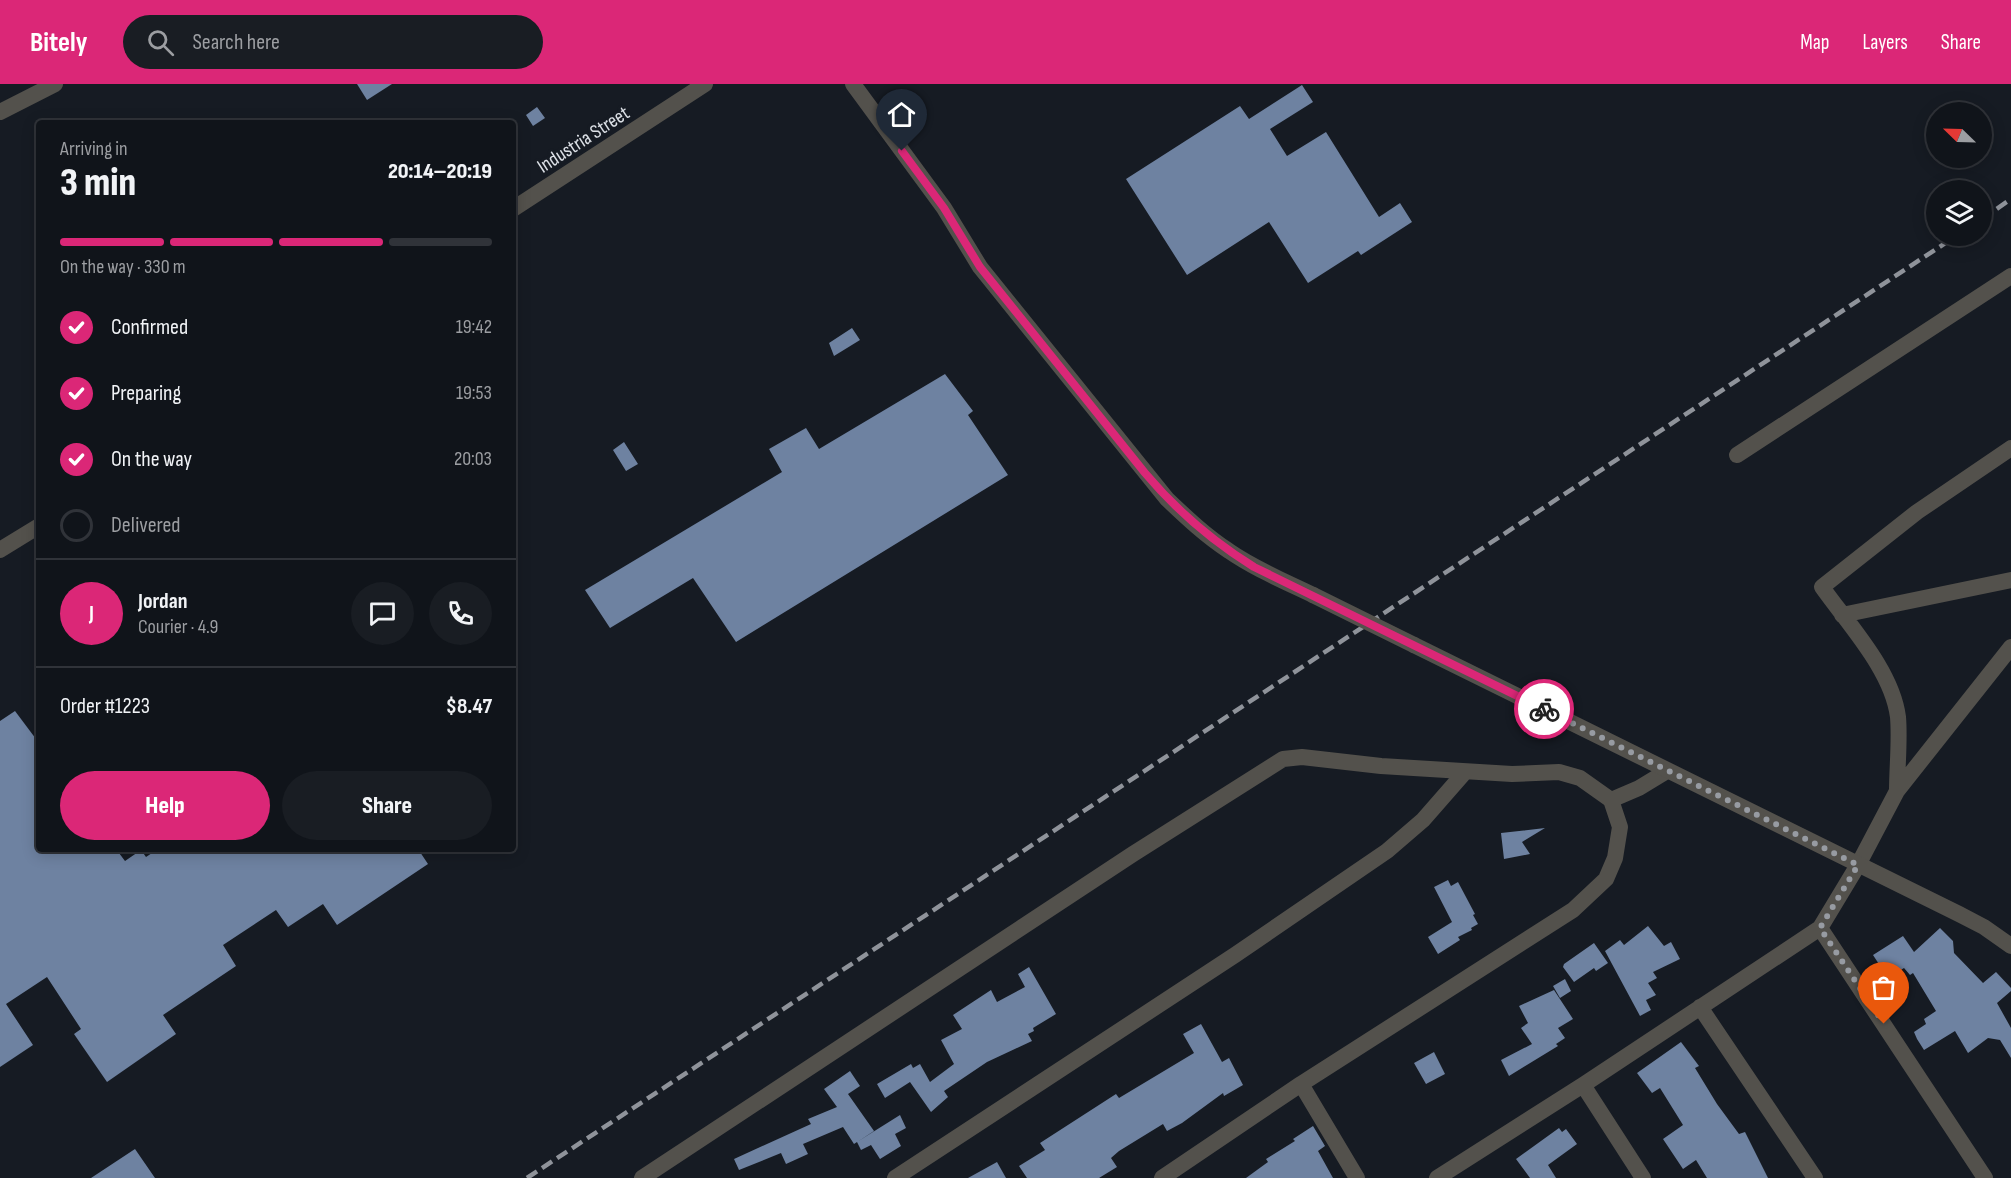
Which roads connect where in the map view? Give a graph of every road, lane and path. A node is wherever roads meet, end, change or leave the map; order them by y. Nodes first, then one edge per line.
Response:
1 (55, 84) edge
2 (705, 84) edge
3 (853, 84) edge
4 (0, 112) edge
5 (516, 207) edge
6 (2011, 276) edge
7 (2011, 448) edge
8 (1737, 455) dead end
9 (36, 528) edge
10 (0, 550) edge
11 (2011, 580) edge
12 (1842, 615) junction
13 (2011, 647) edge
14 (1668, 771) junction
15 (1465, 772) junction
16 (1897, 790) junction
17 (1611, 800) junction
18 (1858, 865) junction
19 (1820, 928) junction
20 (2011, 946) edge
21 (1700, 1007) junction
22 (1301, 1084) junction
23 (1583, 1085) junction
24 (1464, 1171) edge
25 (642, 1178) edge
26 (895, 1178) edge
27 (1162, 1178) edge
28 (1357, 1178) edge
29 (1437, 1178) edge
30 (1643, 1178) edge
31 (1815, 1178) edge
32 (1985, 1178) edge

1 - 4 street
2 - 5 street, Industria Street
3 - 14 street, bridge
6 - 8 street
7 - 12 street
9 - 10 street
11 - 12 street
12 - 16 street
13 - 16 street
14 - 17 street
14 - 18 street
15 - 17 street
15 - 25 street
15 - 26 street
16 - 18 street
17 - 22 street
18 - 19 street
18 - 20 street
19 - 21 street
19 - 32 street
21 - 23 street
21 - 31 street
22 - 27 street
22 - 28 street
23 - 24 street
23 - 30 street
24 - 29 street

